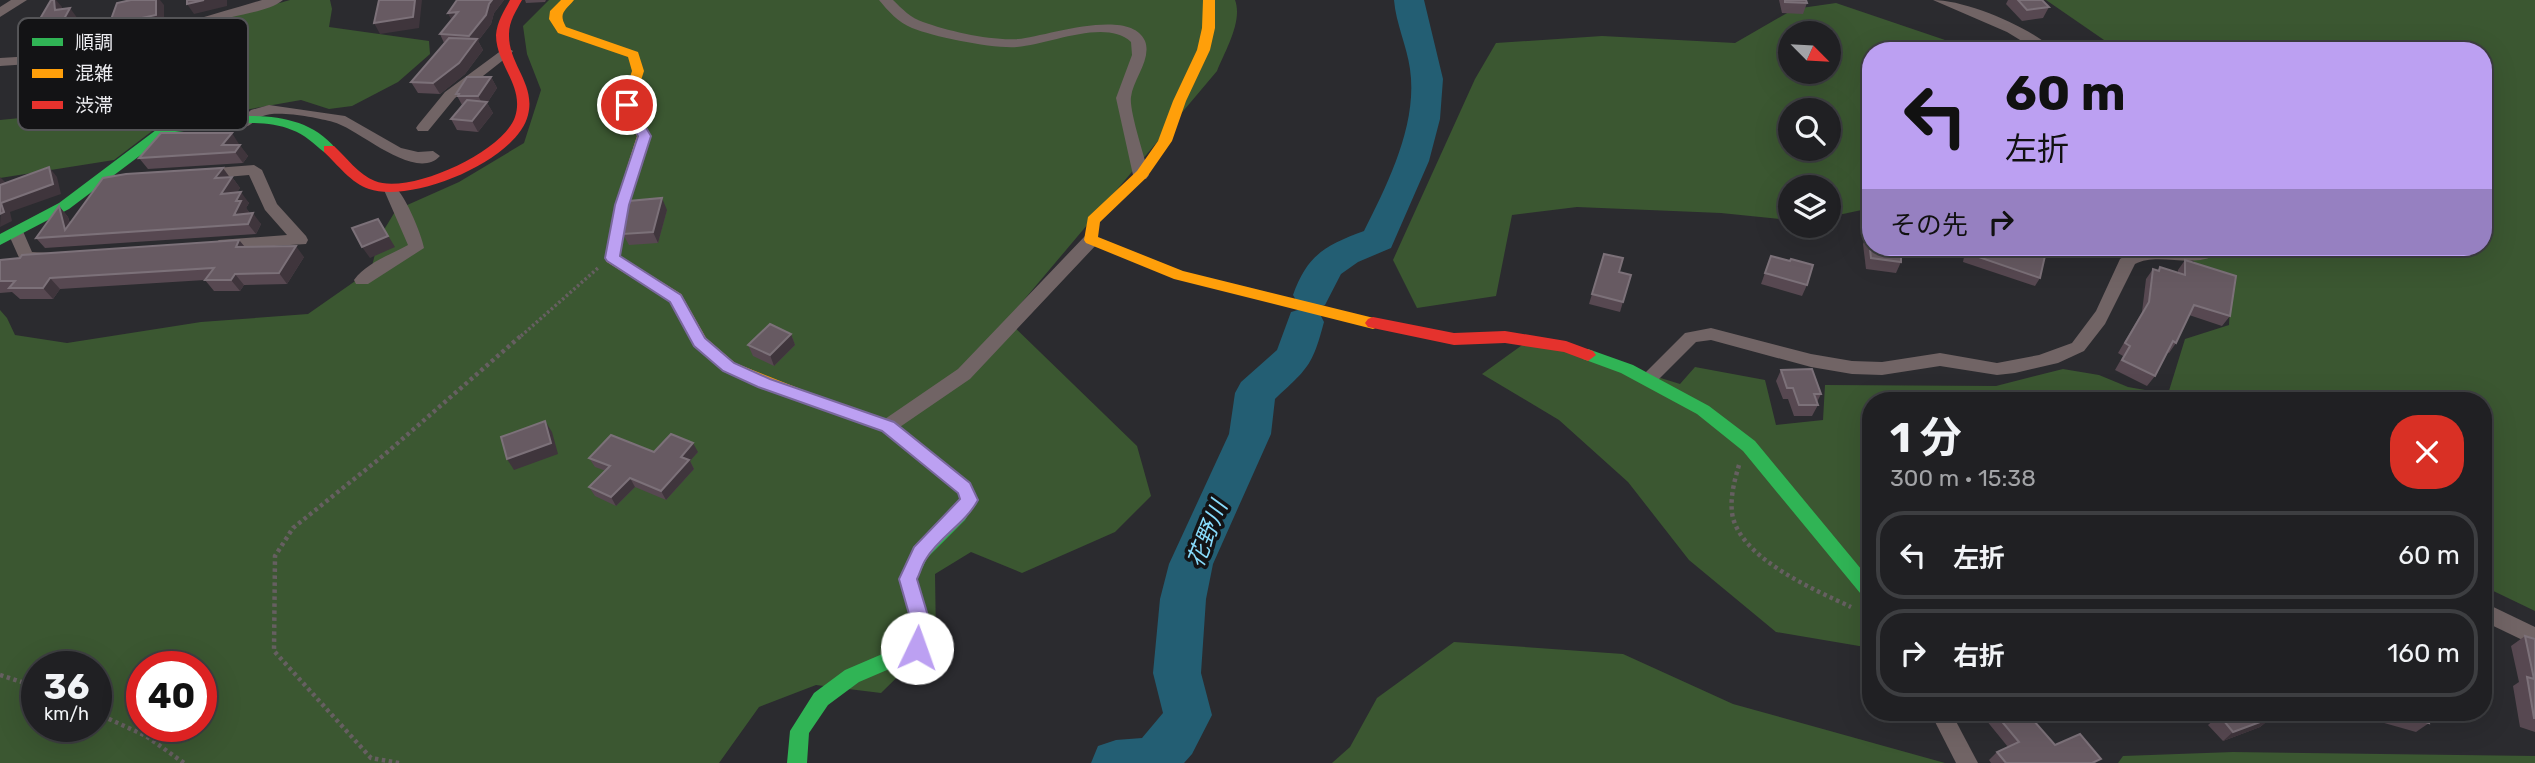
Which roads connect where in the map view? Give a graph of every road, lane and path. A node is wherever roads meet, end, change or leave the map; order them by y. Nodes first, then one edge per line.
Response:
1 (20, 0) edge
2 (276, 0) edge
3 (516, 0) edge
4 (568, 0) edge
5 (886, 0) edge
6 (1209, 0) edge
7 (1940, 0) edge
8 (0, 13) edge
9 (215, 18) edge
10 (2033, 42) edge
11 (506, 51) junction
12 (18, 61) edge
13 (0, 62) edge
14 (248, 120) edge
15 (248, 122) edge
16 (423, 128) dead end
17 (172, 130) edge
18 (433, 156) dead end
19 (189, 175) edge
20 (1141, 175) junction
21 (124, 179) edge
22 (98, 180) junction
23 (392, 190) junction
24 (16, 233) junction
25 (0, 240) edge
26 (1091, 240) junction
27 (205, 246) edge
28 (68, 255) edge
29 (2138, 256) edge
30 (612, 258) junction
31 (362, 280) dead end
32 (1648, 379) junction
33 (888, 426) junction
34 (1749, 446) junction
35 (1862, 583) edge
36 (1856, 609) dead end
37 (2492, 616) edge
38 (2535, 637) edge
39 (0, 675) edge
40 (21, 682) edge
41 (112, 720) edge
42 (1945, 721) edge
43 (184, 763) edge
44 (398, 763) edge
45 (797, 763) edge
46 (1967, 763) edge

1 - 8 street
2 - 9 street
3 - 11 street
4 - 30 street
5 - 20 street
6 - 20 street
7 - 10 street
11 - 16 street
11 - 23 street
12 - 13 street
14 - 18 street
15 - 23 street
17 - 22 street
19 - 27 street
20 - 26 street
21 - 22 street
22 - 24 street
23 - 31 street
24 - 25 street
24 - 28 street
26 - 32 street
26 - 33 street
29 - 32 street
30 - 33 street
30 - 44 path
32 - 34 street
33 - 45 street
34 - 35 street
34 - 36 path
37 - 38 street
39 - 40 path
41 - 43 path
42 - 46 street

